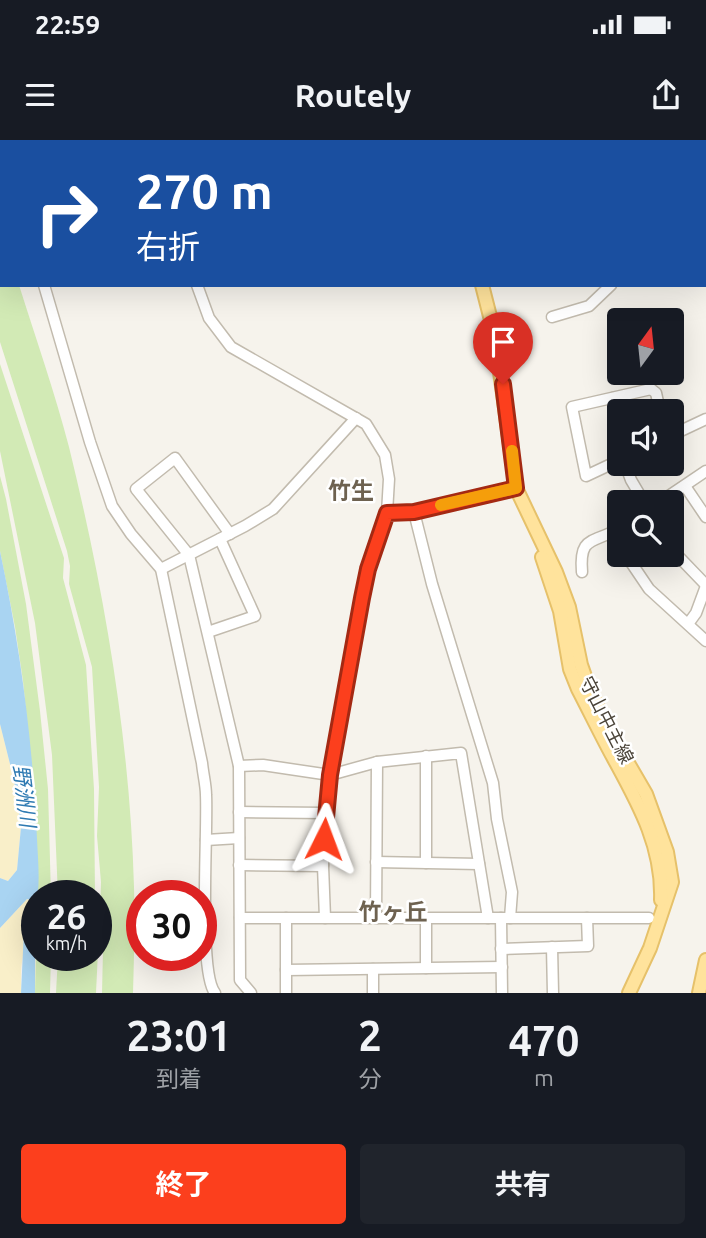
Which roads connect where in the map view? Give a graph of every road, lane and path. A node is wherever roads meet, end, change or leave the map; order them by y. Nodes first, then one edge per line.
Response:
1 (45, 287) edge
2 (198, 287) edge
3 (483, 287) edge
4 (609, 287) edge
5 (552, 317) dead end
6 (613, 398) joint
7 (607, 399) edge
8 (608, 399) edge
9 (657, 399) edge
10 (356, 418) junction
11 (706, 420) edge
12 (684, 430) edge
13 (607, 466) edge
14 (706, 471) edge
15 (685, 485) junction
16 (516, 488) junction
17 (678, 490) edge
18 (414, 512) junction
19 (387, 513) junction
20 (706, 517) edge
21 (230, 534) junction
22 (607, 534) edge
23 (220, 539) junction
24 (189, 555) junction
25 (684, 563) edge
26 (634, 567) edge
27 (161, 569) junction
28 (582, 572) dead end
29 (706, 586) edge
30 (688, 624) junction
31 (208, 632) junction
32 (706, 641) edge
33 (426, 756) junction
34 (377, 762) junction
35 (239, 766) junction
36 (330, 775) junction
37 (239, 812) junction
38 (325, 813) junction
39 (239, 838) junction
40 (206, 840) junction
41 (376, 862) junction
42 (426, 863) junction
43 (239, 864) junction
44 (479, 864) junction
45 (323, 866) junction
46 (655, 916) junction
47 (240, 918) junction
48 (286, 918) junction
49 (325, 918) junction
50 (376, 918) junction
51 (426, 918) junction
52 (488, 918) junction
53 (506, 918) junction
54 (587, 918) junction
55 (552, 947) junction
56 (502, 949) junction
57 (706, 960) edge
58 (502, 967) junction
59 (426, 968) junction
60 (373, 969) junction
61 (286, 970) junction
62 (215, 993) edge
63 (251, 993) edge
64 (286, 993) edge
65 (373, 993) edge
66 (502, 993) edge
67 (553, 993) edge
68 (629, 993) edge
69 (699, 993) edge

1 - 27 street
2 - 10 street
3 - 16 main road, 守山中主線
4 - 5 street
6 - 8 street
6 - 9 street
7 - 13 street
10 - 19 street
10 - 21 street
11 - 12 street
14 - 15 street
15 - 17 street
15 - 20 street
16 - 18 street
16 - 46 main road, 守山中主線
18 - 19 street
18 - 53 street
19 - 36 street
21 - 23 street
21 - 24 street
22 - 28 street
23 - 24 street
23 - 31 street
24 - 27 street
24 - 31 street
25 - 29 street
26 - 30 street
27 - 40 street
29 - 30 street
30 - 32 street
31 - 35 street
33 - 34 street
33 - 42 street
33 - 44 street
34 - 36 street
34 - 41 street
35 - 36 street
35 - 37 street
36 - 38 street
37 - 38 street
37 - 39 street
38 - 45 street
39 - 40 street
39 - 43 street
40 - 62 street
41 - 42 street
41 - 50 street
42 - 44 street
43 - 45 street
43 - 47 street
44 - 52 street
45 - 49 street
46 - 54 street
46 - 68 main road, 守山中主線
47 - 48 street
47 - 63 street
48 - 49 street
48 - 61 street
49 - 50 street
50 - 51 street
51 - 52 street
51 - 59 street
52 - 53 street
53 - 54 street
53 - 56 street
54 - 55 street
55 - 56 street
55 - 67 street
56 - 58 street
57 - 69 main road
58 - 59 street
58 - 66 street
59 - 60 street
60 - 61 street
60 - 65 street
61 - 64 street

